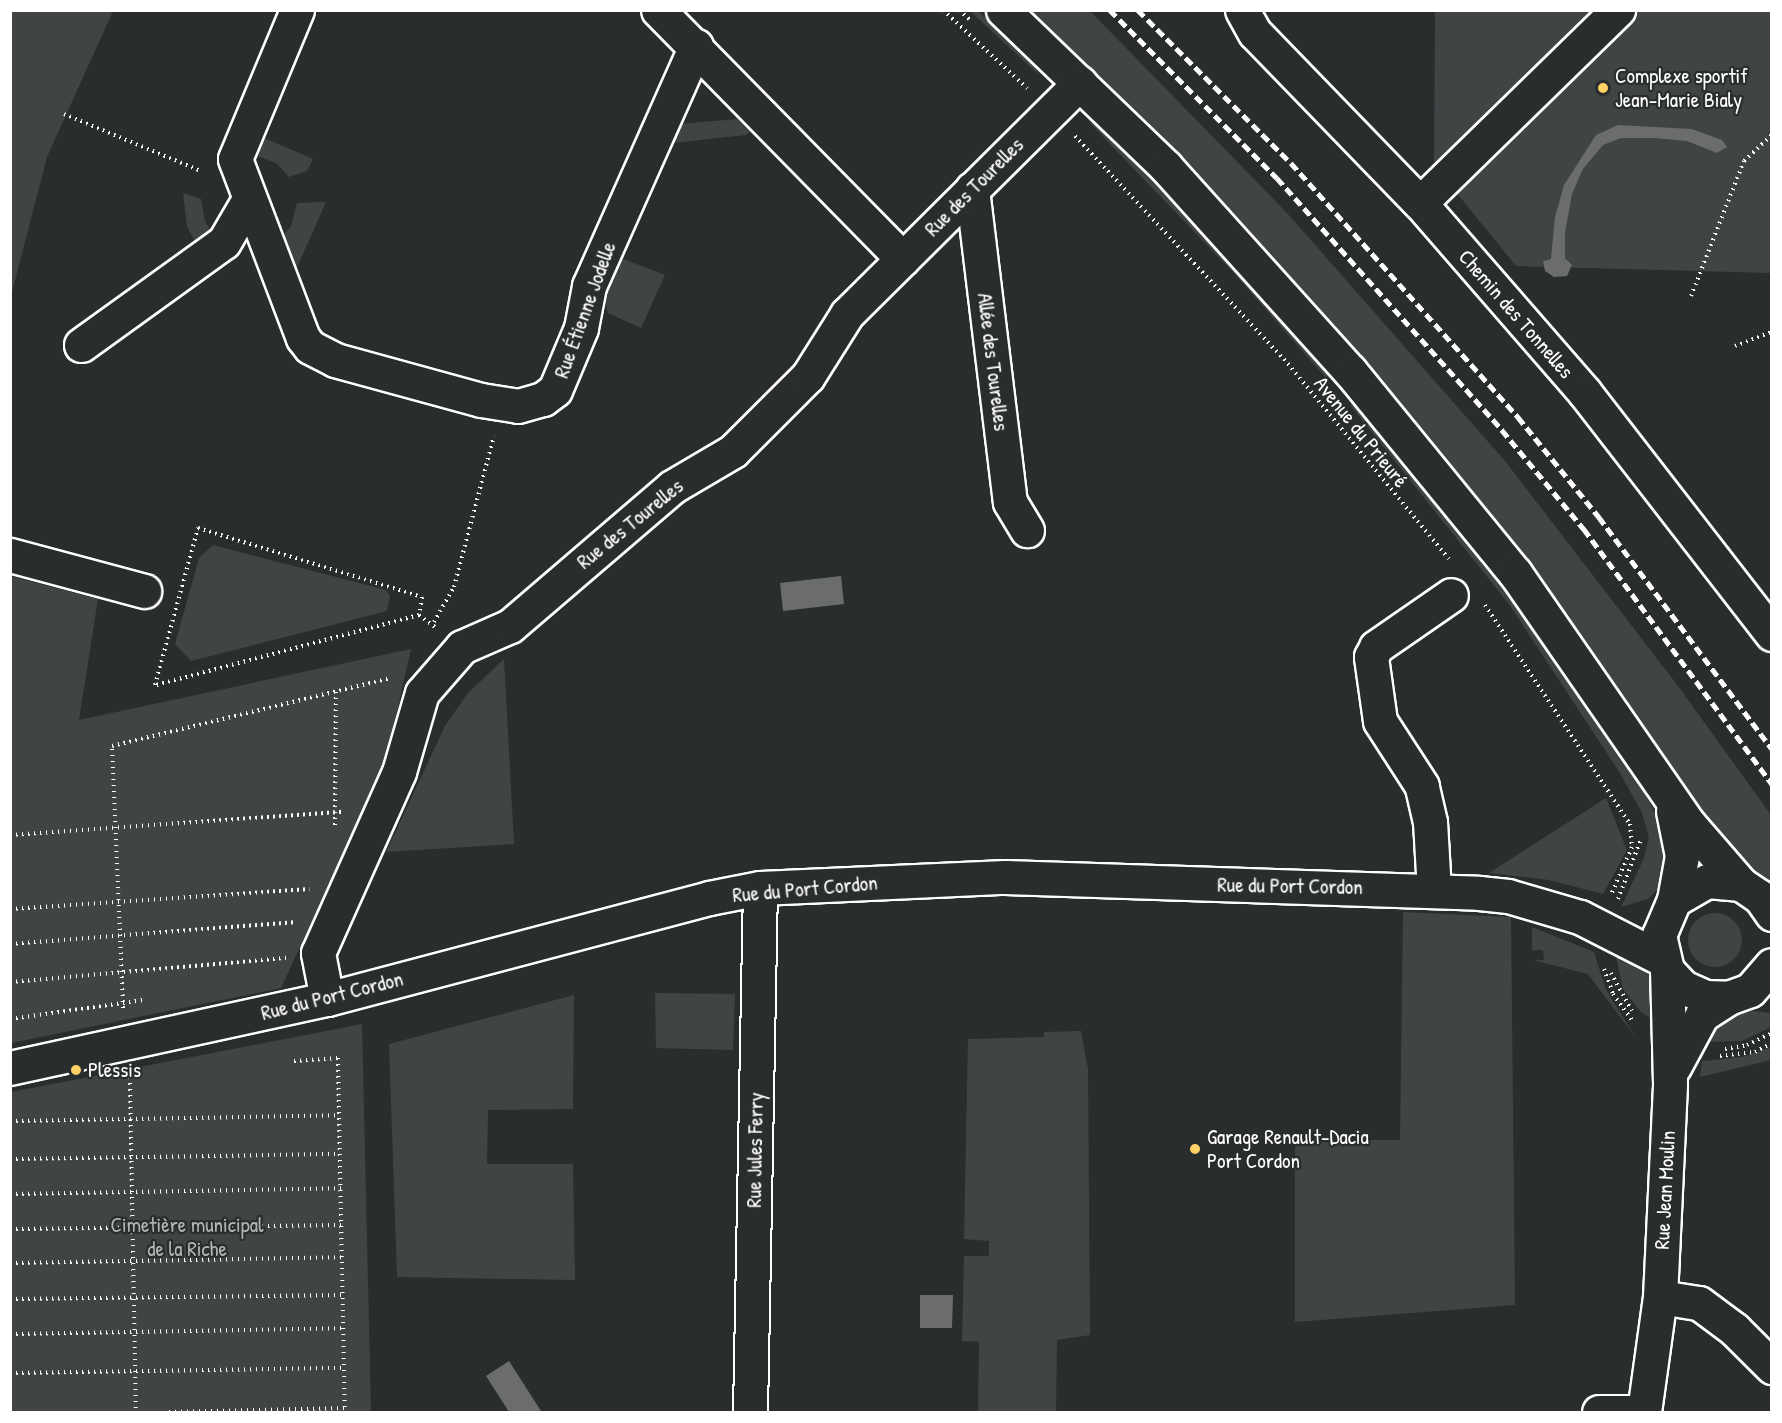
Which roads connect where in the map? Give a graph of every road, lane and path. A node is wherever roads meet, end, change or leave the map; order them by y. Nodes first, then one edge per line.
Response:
1 (297, 10) edge
2 (658, 10) edge
3 (943, 10) edge
4 (959, 10) edge
5 (1242, 10) edge
6 (1618, 10) edge
7 (989, 18) edge
8 (696, 46) junction
9 (1080, 83) junction
10 (1049, 112) junction
11 (64, 114) dead end
12 (1772, 135) edge
13 (972, 189) junction
14 (245, 192) junction
15 (1420, 203) junction
16 (903, 259) junction
17 (1691, 296) dead end
18 (1772, 332) edge
19 (81, 345) dead end
20 (1735, 346) dead end
21 (503, 404) junction
22 (1027, 530) dead end
23 (10, 555) edge
24 (1462, 587) junction
25 (144, 591) dead end
26 (419, 615) joint
27 (432, 625) dead end
28 (1772, 634) edge
29 (394, 677) dead end
30 (336, 691) junction
31 (112, 746) dead end
32 (1657, 776) junction
33 (382, 810) junction
34 (335, 813) junction
35 (1641, 827) dead end
36 (10, 835) edge
37 (335, 836) dead end
38 (1741, 884) junction
39 (316, 888) dead end
40 (760, 888) junction
41 (1434, 891) junction
42 (1670, 905) junction
43 (10, 909) edge
44 (1772, 914) edge
45 (301, 921) dead end
46 (1600, 922) junction
47 (10, 944) edge
48 (295, 957) dead end
49 (1665, 964) junction
50 (1772, 965) edge
51 (10, 982) edge
52 (1734, 996) junction
53 (156, 998) dead end
54 (327, 999) junction
55 (1772, 1000) edge
56 (10, 1019) edge
57 (1676, 1043) junction
58 (1772, 1043) edge
59 (294, 1061) dead end
60 (10, 1068) edge
61 (339, 1115) junction
62 (10, 1121) edge
63 (340, 1154) junction
64 (10, 1159) edge
65 (341, 1188) junction
66 (10, 1194) edge
67 (341, 1225) junction
68 (10, 1229) edge
69 (342, 1257) junction
70 (10, 1263) edge
71 (342, 1295) junction
72 (1660, 1297) junction
73 (10, 1299) edge
74 (343, 1328) junction
75 (10, 1334) edge
76 (1772, 1367) edge
77 (344, 1368) junction
78 (10, 1373) edge
79 (345, 1410) edge
80 (169, 1413) edge
81 (750, 1413) edge
82 (1599, 1413) edge
83 (1644, 1413) edge

1 - 14 street, Rue Étienne Jodelle
2 - 8 street
3 - 10 path
4 - 7 path
5 - 15 street, Chemin des Tonnelles
6 - 15 street
7 - 9 street, Avenue du Prieuré
8 - 16 street
8 - 21 street, Rue Étienne Jodelle
9 - 10 street, Rue des Tourelles
9 - 32 street, Avenue du Prieuré
10 - 13 street, Rue des Tourelles
10 - 24 path
11 - 14 path
12 - 17 path
13 - 16 street, Rue des Tourelles
13 - 22 street, Allée des Tourelles
14 - 19 street
14 - 21 street, Rue Étienne Jodelle
15 - 28 street, Chemin des Tonnelles
16 - 33 street, Rue des Tourelles
18 - 20 path
21 - 27 path
23 - 25 street
24 - 41 street
24 - 46 path
26 - 26 path
29 - 30 path
30 - 31 path
30 - 34 path
32 - 38 street, Avenue du Prieuré
32 - 42 street, Avenue du Prieuré
33 - 34 path
33 - 54 street, Rue des Tourelles
34 - 36 path
34 - 37 path
35 - 46 path
38 - 42 street
38 - 44 street, Avenue du Prieuré
39 - 43 path
40 - 41 street, Rue du Port Cordon
40 - 54 street, Rue du Port Cordon
40 - 81 street, Rue Jules Ferry
41 - 46 street, Rue du Port Cordon
42 - 46 street, Rue du Port Cordon
42 - 49 street, Avenue du Prieuré
45 - 47 path
46 - 49 street, Rue du Port Cordon
46 - 57 path
46 - 57 path
48 - 51 path
49 - 52 street, Rue du Port Cordon
49 - 57 street, Rue Jean Moulin
50 - 52 street, Rue Jean Moulin
52 - 55 street
52 - 57 street, Rue Jean Moulin
53 - 56 path
54 - 60 street, Rue du Port Cordon
57 - 58 path
57 - 72 street, Rue Jean Moulin
59 - 61 path
61 - 62 path
61 - 63 path
63 - 64 path
63 - 65 path
65 - 66 path
65 - 67 path
67 - 68 path
67 - 69 path
69 - 70 path
69 - 71 path
71 - 73 path
71 - 74 path
72 - 76 street
72 - 83 street, Rue Jean Moulin
74 - 75 path
74 - 77 path
77 - 78 path
77 - 79 path
79 - 80 path
82 - 83 street, Rue Jean Moulin

